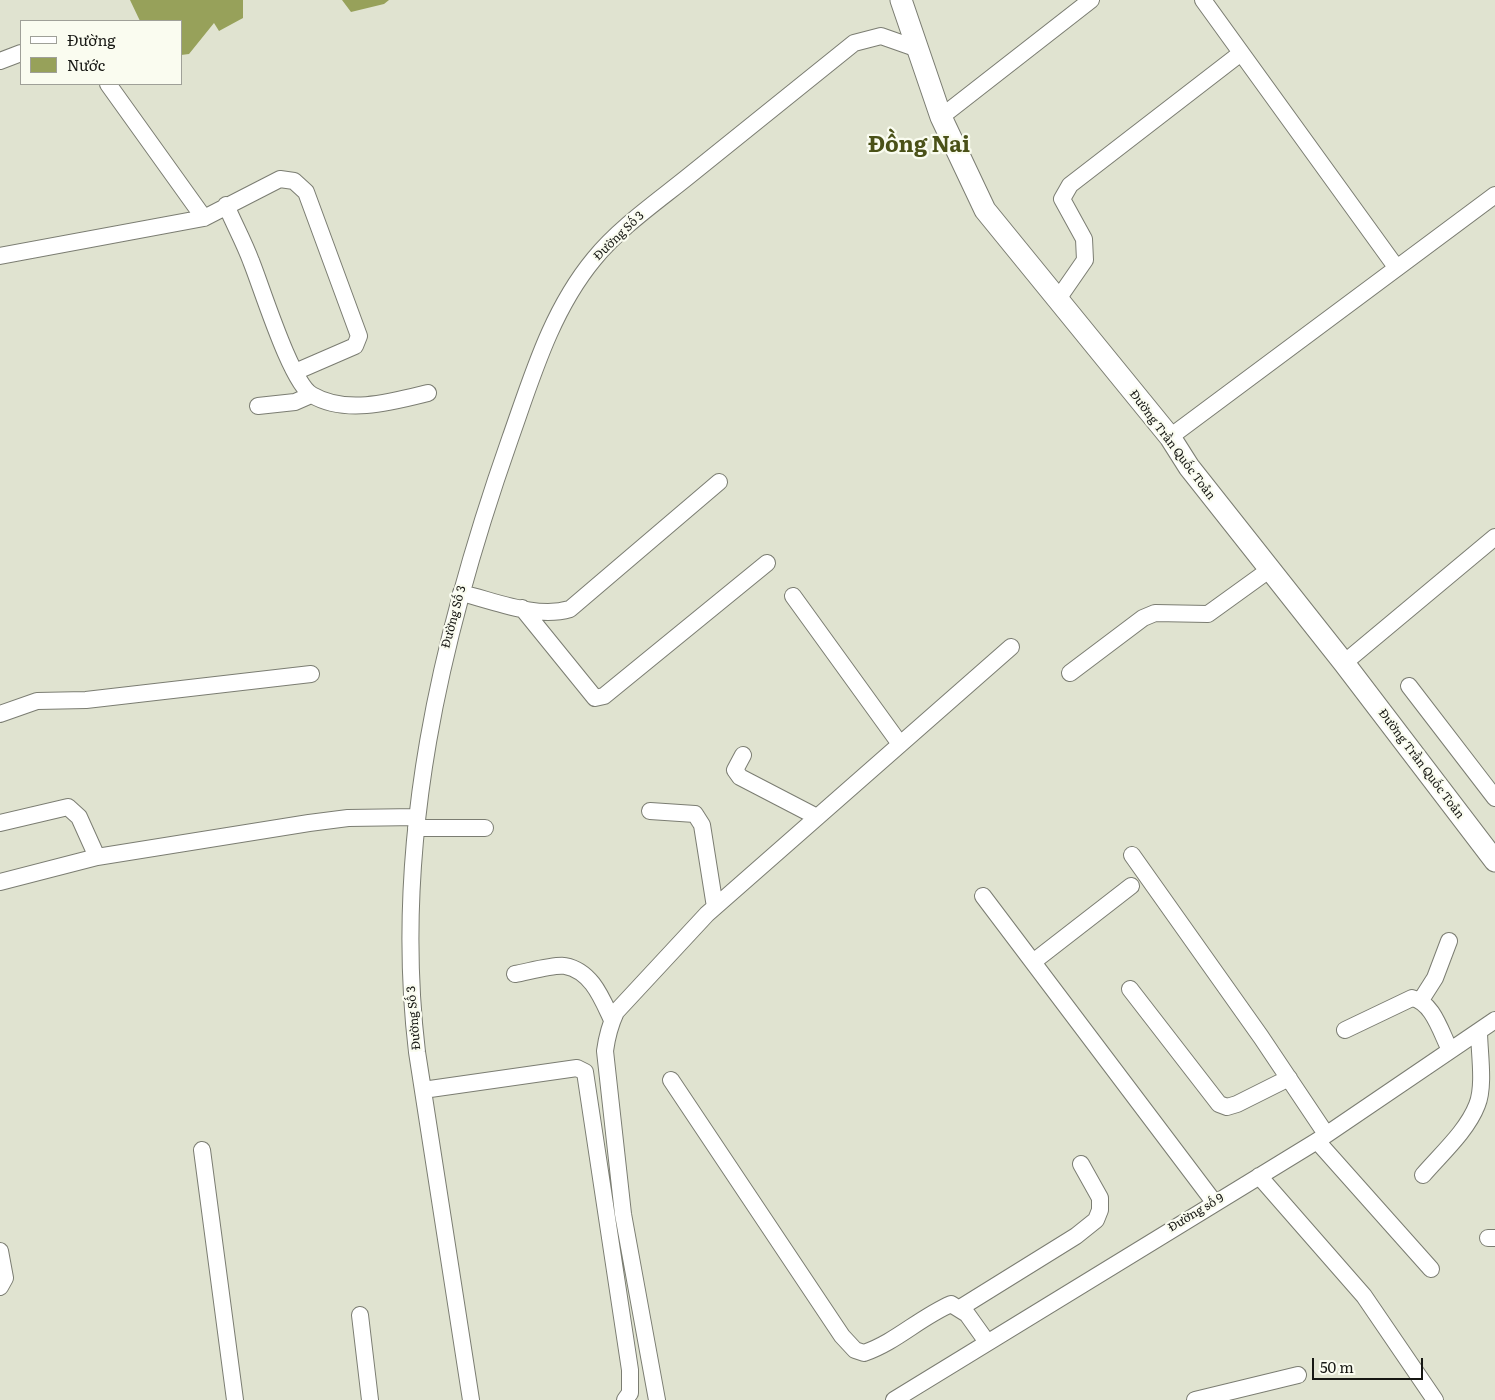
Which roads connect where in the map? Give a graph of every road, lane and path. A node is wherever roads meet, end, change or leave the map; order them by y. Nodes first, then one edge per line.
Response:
1 (901, 0) edge
2 (1091, 0) edge
3 (1203, 0) edge
4 (918, 49) junction
5 (20, 52) edge
6 (1241, 53) junction
7 (0, 61) edge
8 (109, 85) edge
9 (941, 117) junction
10 (1495, 195) edge
11 (226, 205) junction
12 (204, 218) junction
13 (0, 256) edge
14 (1396, 267) junction
15 (1058, 300) junction
16 (295, 372) junction
17 (428, 393) dead end
18 (311, 395) junction
19 (258, 406) dead end
20 (1170, 437) junction
21 (719, 482) dead end
22 (1495, 537) edge
23 (768, 563) dead end
24 (1269, 570) junction
25 (461, 593) junction
26 (793, 596) dead end
27 (522, 608) junction
28 (1011, 647) dead end
29 (1344, 663) junction
30 (1070, 673) dead end
31 (311, 674) dead end
32 (1408, 686) dead end
33 (0, 714) edge
34 (900, 744) junction
35 (743, 755) dead end
36 (1495, 798) edge
37 (650, 811) dead end
38 (817, 817) junction
39 (417, 822) junction
40 (0, 823) edge
41 (485, 828) dead end
42 (1132, 855) dead end
43 (97, 857) junction
44 (1495, 861) edge
45 (0, 882) edge
46 (1131, 886) dead end
47 (984, 896) dead end
48 (715, 906) junction
49 (1449, 941) dead end
50 (1033, 962) junction
51 (515, 974) dead end
52 (1130, 989) dead end
53 (1421, 1000) junction
54 (612, 1020) junction
55 (1495, 1020) edge
56 (1345, 1030) dead end
57 (1479, 1031) junction
58 (1450, 1050) junction
59 (1289, 1078) junction
60 (671, 1080) dead end
61 (423, 1090) junction
62 (1321, 1137) junction
63 (202, 1150) dead end
64 (1081, 1164) dead end
65 (1422, 1175) dead end
66 (1259, 1176) junction
67 (1214, 1202) junction
68 (0, 1251) edge
69 (1431, 1269) dead end
70 (0, 1287) edge
71 (960, 1308) junction
72 (360, 1315) dead end
73 (987, 1342) junction
74 (1298, 1375) dead end
75 (235, 1400) edge
76 (370, 1400) edge
77 (471, 1400) edge
78 (625, 1400) edge
79 (657, 1400) edge
80 (894, 1400) edge
81 (1195, 1400) edge
82 (1435, 1400) edge

1 - 4 main road, Đường Trần Quốc Toản
2 - 9 street
3 - 6 street
4 - 9 main road, Đường Trần Quốc Toản
4 - 25 street, Đường Số 3
5 - 7 street
6 - 14 street
6 - 15 street
8 - 12 street
9 - 15 main road, Đường Trần Quốc Toản
10 - 14 street
11 - 12 street
11 - 16 street
11 - 16 street
12 - 13 street
14 - 20 street
15 - 20 main road, Đường Trần Quốc Toản
16 - 18 street
17 - 18 street
18 - 19 street
20 - 24 main road, Đường Trần Quốc Toản
21 - 27 street
22 - 29 street
23 - 27 street
24 - 29 main road, Đường Trần Quốc Toản
24 - 30 street
25 - 27 street
25 - 39 street, Đường Số 3
26 - 34 street
28 - 34 street
29 - 44 main road, Đường Trần Quốc Toản
31 - 33 street
32 - 36 street
34 - 38 street
35 - 38 street
37 - 48 street
38 - 48 street
39 - 41 street
39 - 43 street
39 - 61 street, Đường Số 3
40 - 43 street
42 - 59 street
43 - 45 street
46 - 50 street
47 - 50 street
48 - 54 street
49 - 53 street
50 - 67 street
51 - 54 street
52 - 59 street
53 - 56 street
53 - 58 street
54 - 79 street
55 - 57 street, Đường số 9
57 - 58 street, Đường số 9
57 - 65 street
58 - 62 street, Đường số 9
59 - 62 street
60 - 71 street
61 - 77 street, Đường Số 3
61 - 78 street
62 - 66 street, Đường số 9
62 - 69 street
63 - 75 street
64 - 71 street
66 - 67 street, Đường số 9
66 - 82 street
67 - 73 street, Đường số 9
68 - 70 street
71 - 73 street
72 - 76 street
73 - 80 street, Đường số 9
74 - 81 street

